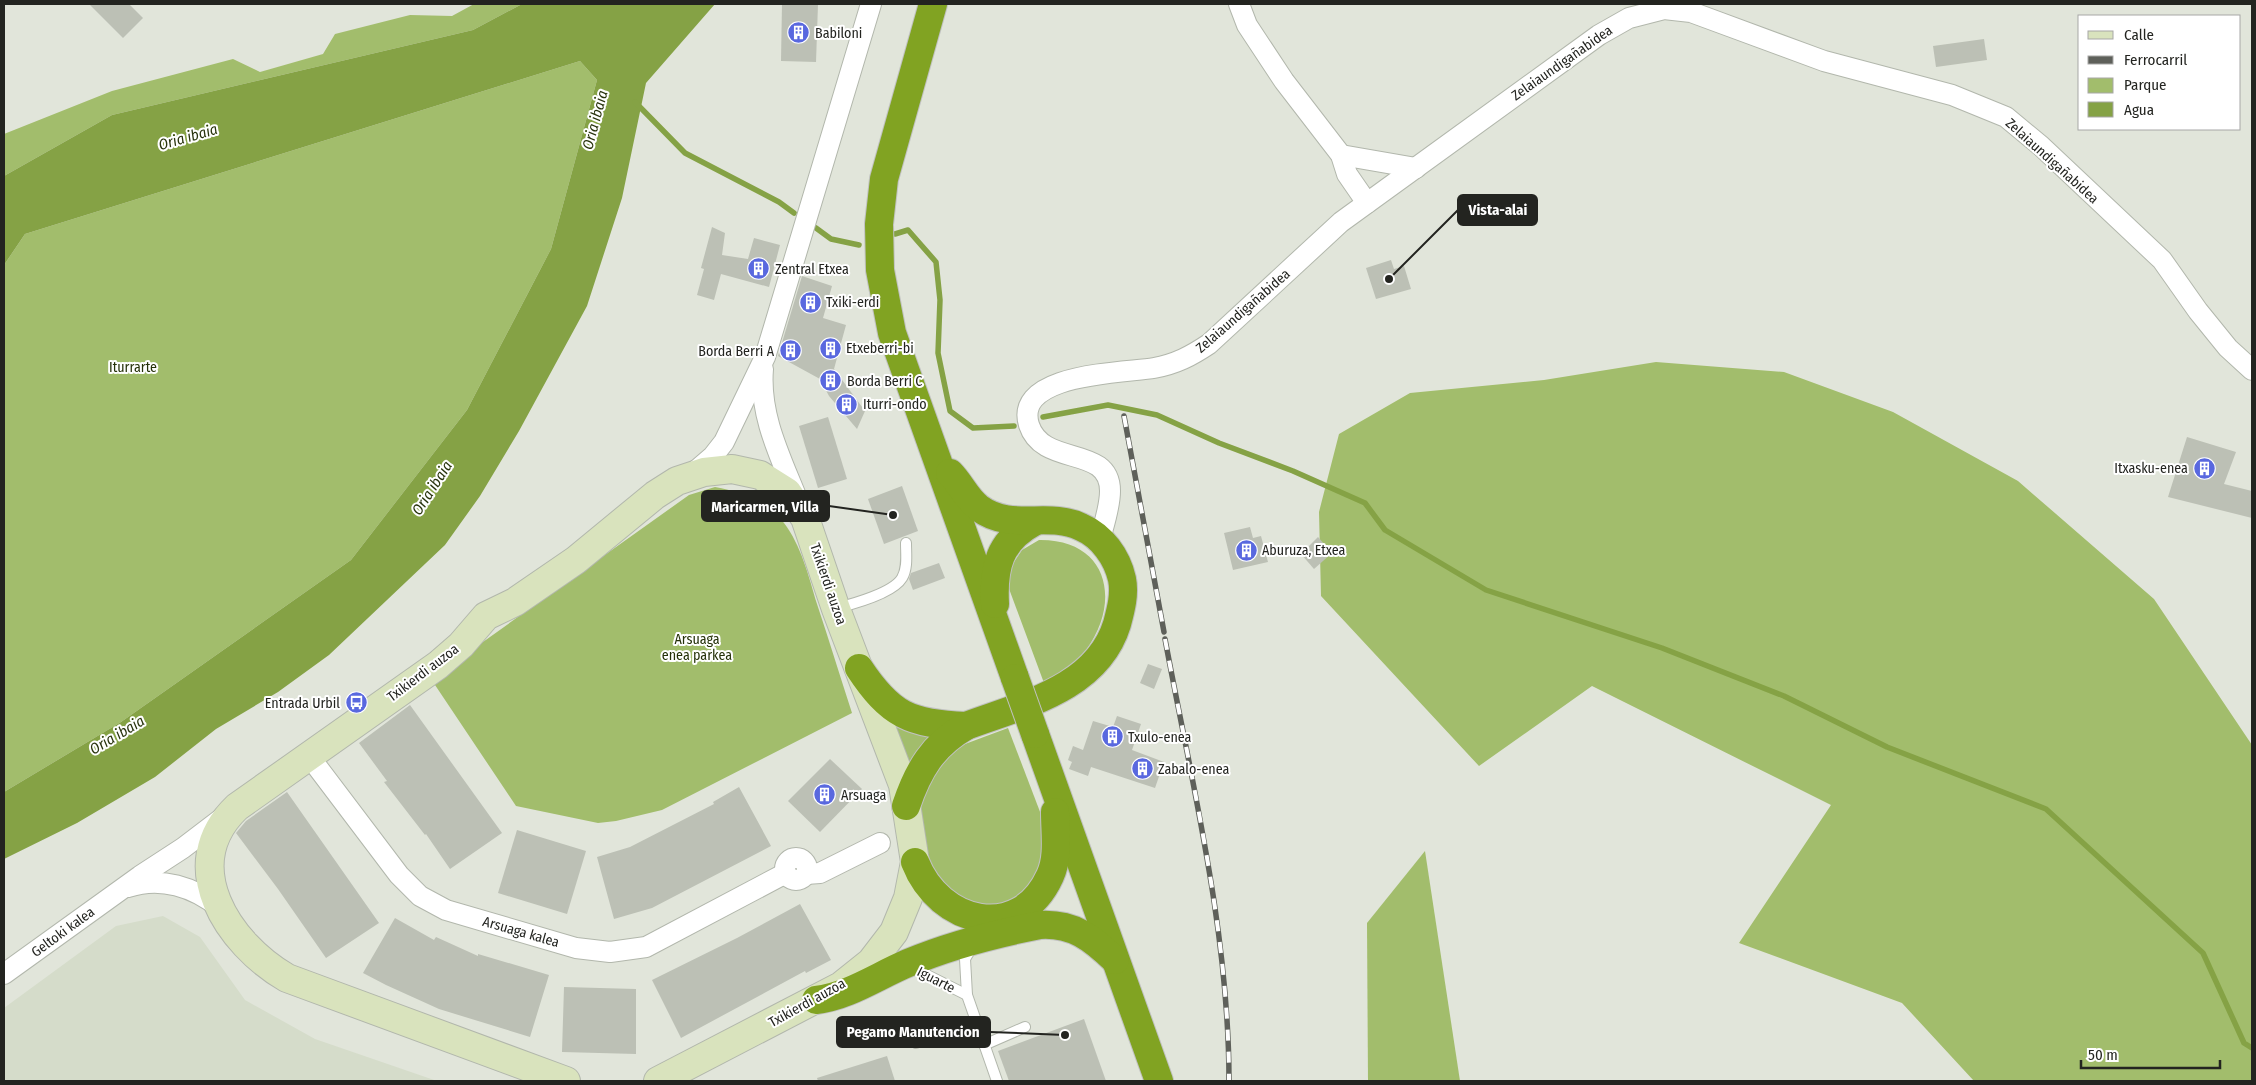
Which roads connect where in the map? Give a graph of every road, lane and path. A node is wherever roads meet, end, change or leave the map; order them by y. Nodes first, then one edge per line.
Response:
1 (871, 4) edge
2 (934, 4) edge
3 (1239, 4) edge
4 (1341, 155) junction
5 (1416, 168) junction
6 (1367, 203) junction
7 (765, 357) junction
8 (2252, 370) edge
9 (937, 459) junction
10 (690, 476) junction
11 (805, 518) junction
12 (1034, 522) junction
13 (1100, 539) junction
14 (906, 543) dead end
15 (836, 608) junction
16 (996, 624) junction
17 (859, 668) junction
18 (966, 726) junction
19 (309, 756) junction
20 (1054, 786) junction
21 (906, 806) junction
22 (237, 807) junction
23 (880, 843) dead end
24 (915, 862) junction
25 (122, 889) junction
26 (220, 908) junction
27 (977, 939) junction
28 (1116, 961) junction
29 (905, 964) junction
30 (4, 974) edge
31 (967, 995) junction
32 (816, 1000) junction
33 (976, 1020) junction
34 (1025, 1027) dead end
35 (916, 1043) dead end
36 (984, 1045) junction
37 (554, 1079) edge
38 (658, 1081) edge
39 (997, 1081) edge
40 (1159, 1081) edge

1 - 7 street
2 - 9 highway
3 - 4 street
4 - 5 street
4 - 6 street
5 - 6 street, Zelaiaundigañabidea
5 - 8 street, Zelaiaundigañabidea
6 - 13 street, Zelaiaundigañabidea
7 - 10 street
7 - 11 street
9 - 12 highway
9 - 16 highway
10 - 11 street, Txikierdi auzoa
10 - 19 street, Txikierdi auzoa
11 - 15 street, Txikierdi auzoa
12 - 13 highway
12 - 16 highway
13 - 18 highway
14 - 15 lane
15 - 17 street, Txikierdi auzoa
16 - 20 highway, bridge
17 - 18 highway
17 - 21 street, Txikierdi auzoa
18 - 21 highway
19 - 22 street, Txikierdi auzoa
19 - 23 street, Arsuaga kalea
20 - 24 highway
20 - 28 highway
21 - 24 street, Txikierdi auzoa
22 - 25 street, Txikierdi auzoa
22 - 26 street, Txikierdi auzoa
24 - 32 street, Txikierdi auzoa
25 - 26 street, Txikierdi auzoa
25 - 30 street, Geltoki kalea
26 - 37 street, Txikierdi auzoa
27 - 28 highway
27 - 29 highway
27 - 31 lane, Iguarte
28 - 40 highway
29 - 31 lane, Iguarte
29 - 32 highway
31 - 33 lane, Iguarte
32 - 38 street, Txikierdi auzoa
33 - 35 lane
33 - 36 lane, Iguarte
34 - 36 lane
36 - 39 lane, Iguarte

